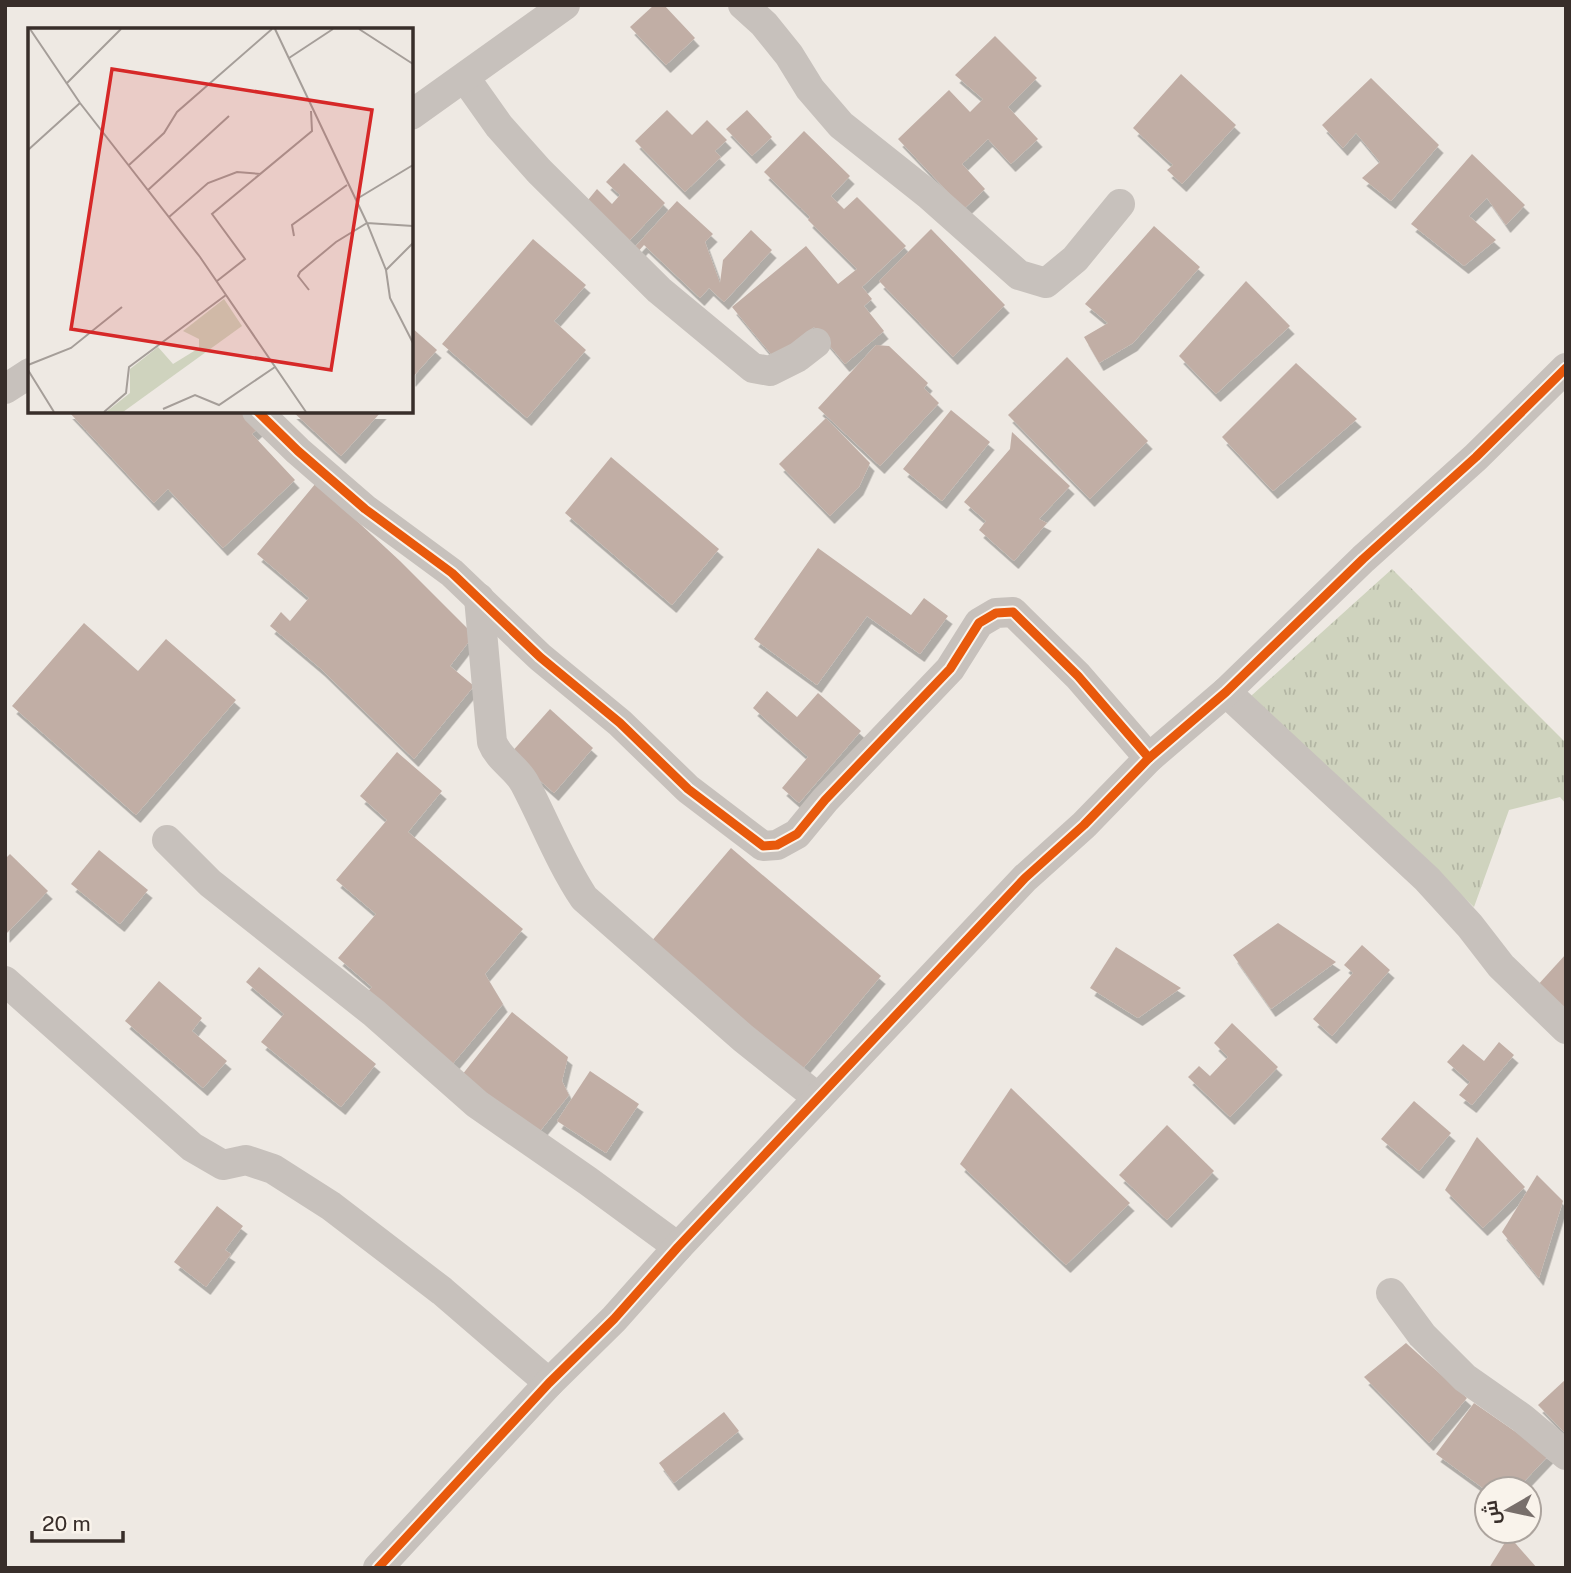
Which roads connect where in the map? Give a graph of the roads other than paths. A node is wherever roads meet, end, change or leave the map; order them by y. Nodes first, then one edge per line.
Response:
1 (743, 5) edge
2 (547, 10) edge
3 (465, 78) junction
4 (413, 114) edge
5 (1120, 204) dead end
6 (816, 343) dead end
7 (1566, 368) edge
8 (28, 374) edge
9 (5, 389) edge
10 (259, 413) edge
11 (479, 598) junction
12 (1226, 692) junction
13 (1149, 758) junction
14 (167, 840) dead end
15 (5, 981) edge
16 (1566, 1029) edge
17 (818, 1098) junction
18 (678, 1247) junction
19 (1391, 1293) dead end
20 (549, 1382) junction
21 (1566, 1455) edge
22 (378, 1568) edge

1 - 5 street
2 - 3 street
3 - 4 street
3 - 6 street
7 - 12 street
8 - 9 street
10 - 11 street
11 - 13 street
11 - 17 street
12 - 13 street
12 - 16 street
13 - 17 street
14 - 18 street
15 - 20 street
17 - 18 street
18 - 20 street
19 - 21 street
20 - 22 street

